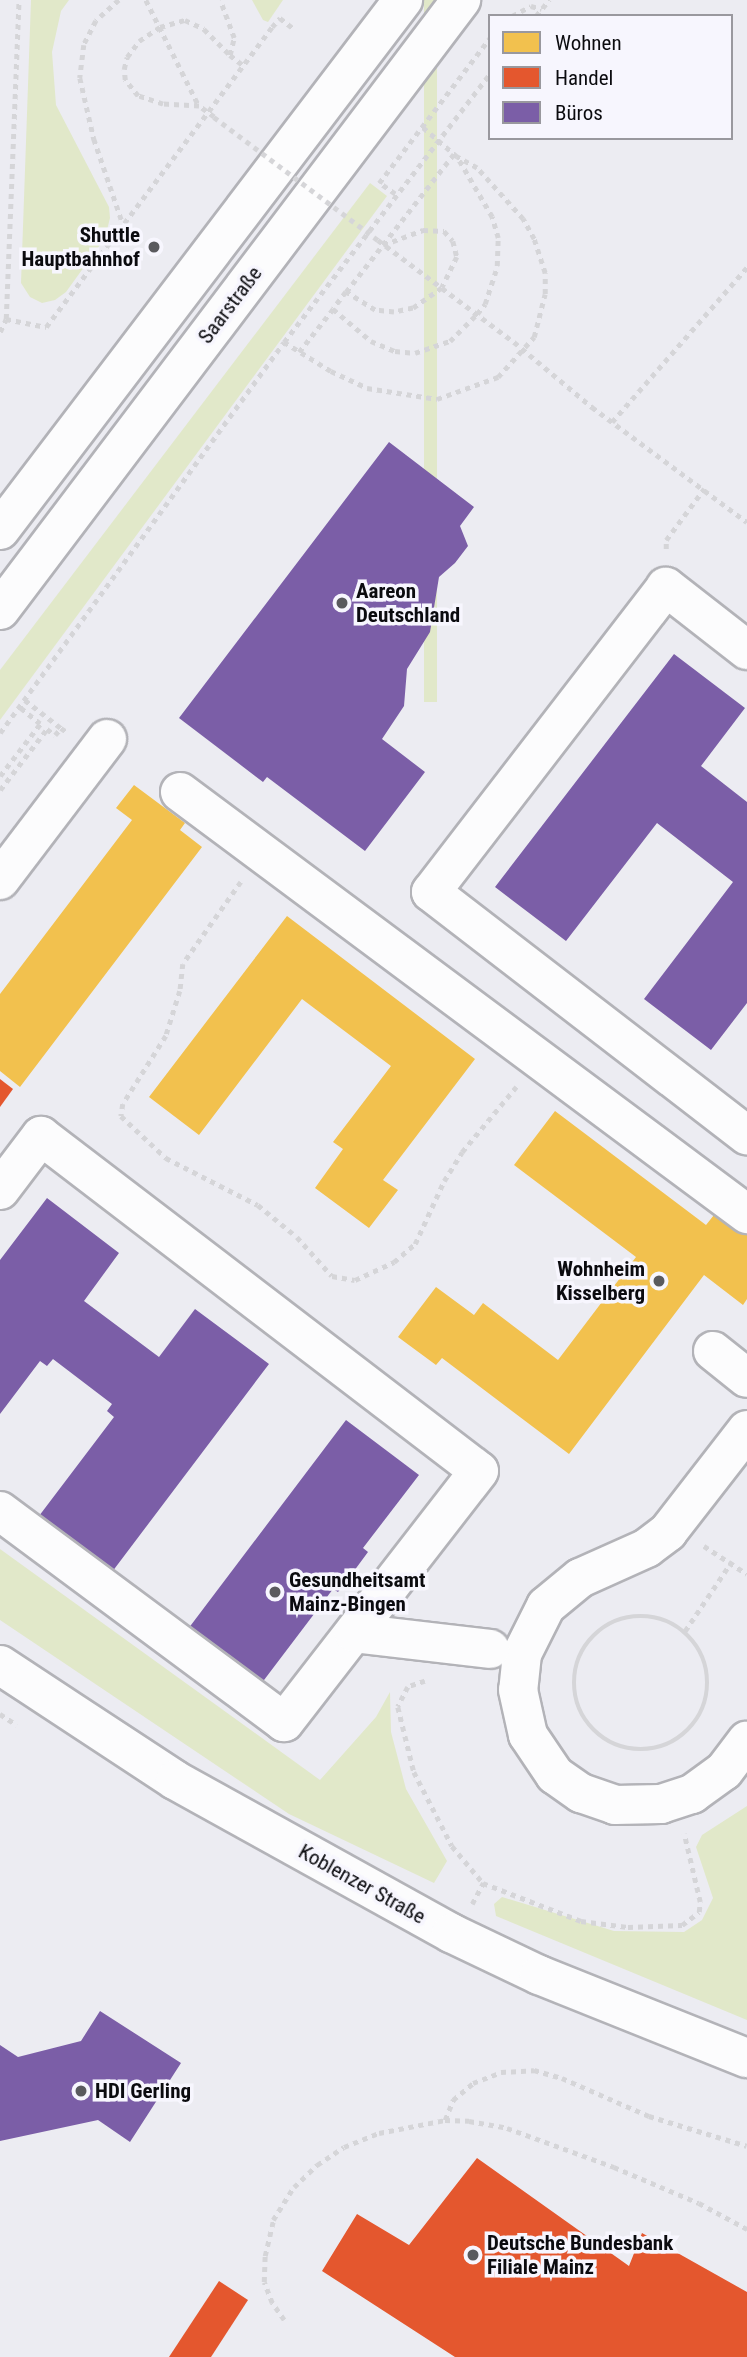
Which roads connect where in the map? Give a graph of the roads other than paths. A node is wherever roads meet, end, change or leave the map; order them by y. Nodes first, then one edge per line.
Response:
1 (403, 0) edge
2 (461, 0) edge
3 (0, 530) edge
4 (0, 610) edge
5 (747, 650) edge
6 (107, 739) dead end
7 (180, 792) dead end
8 (0, 880) edge
9 (747, 1135) edge
10 (0, 1189) edge
11 (747, 1214) edge
12 (713, 1351) dead end
13 (747, 1378) edge
14 (747, 1430) edge
15 (0, 1511) edge
16 (354, 1633) junction
17 (491, 1649) dead end
18 (0, 1665) edge
19 (747, 1741) edge
20 (747, 2058) edge

1 - 3 main road
2 - 4 main road, Saarstraße
5 - 9 main road
6 - 8 main road
7 - 11 main road
10 - 16 main road
12 - 13 main road
14 - 19 main road
15 - 16 main road
16 - 17 main road
18 - 20 main road, Koblenzer Straße

